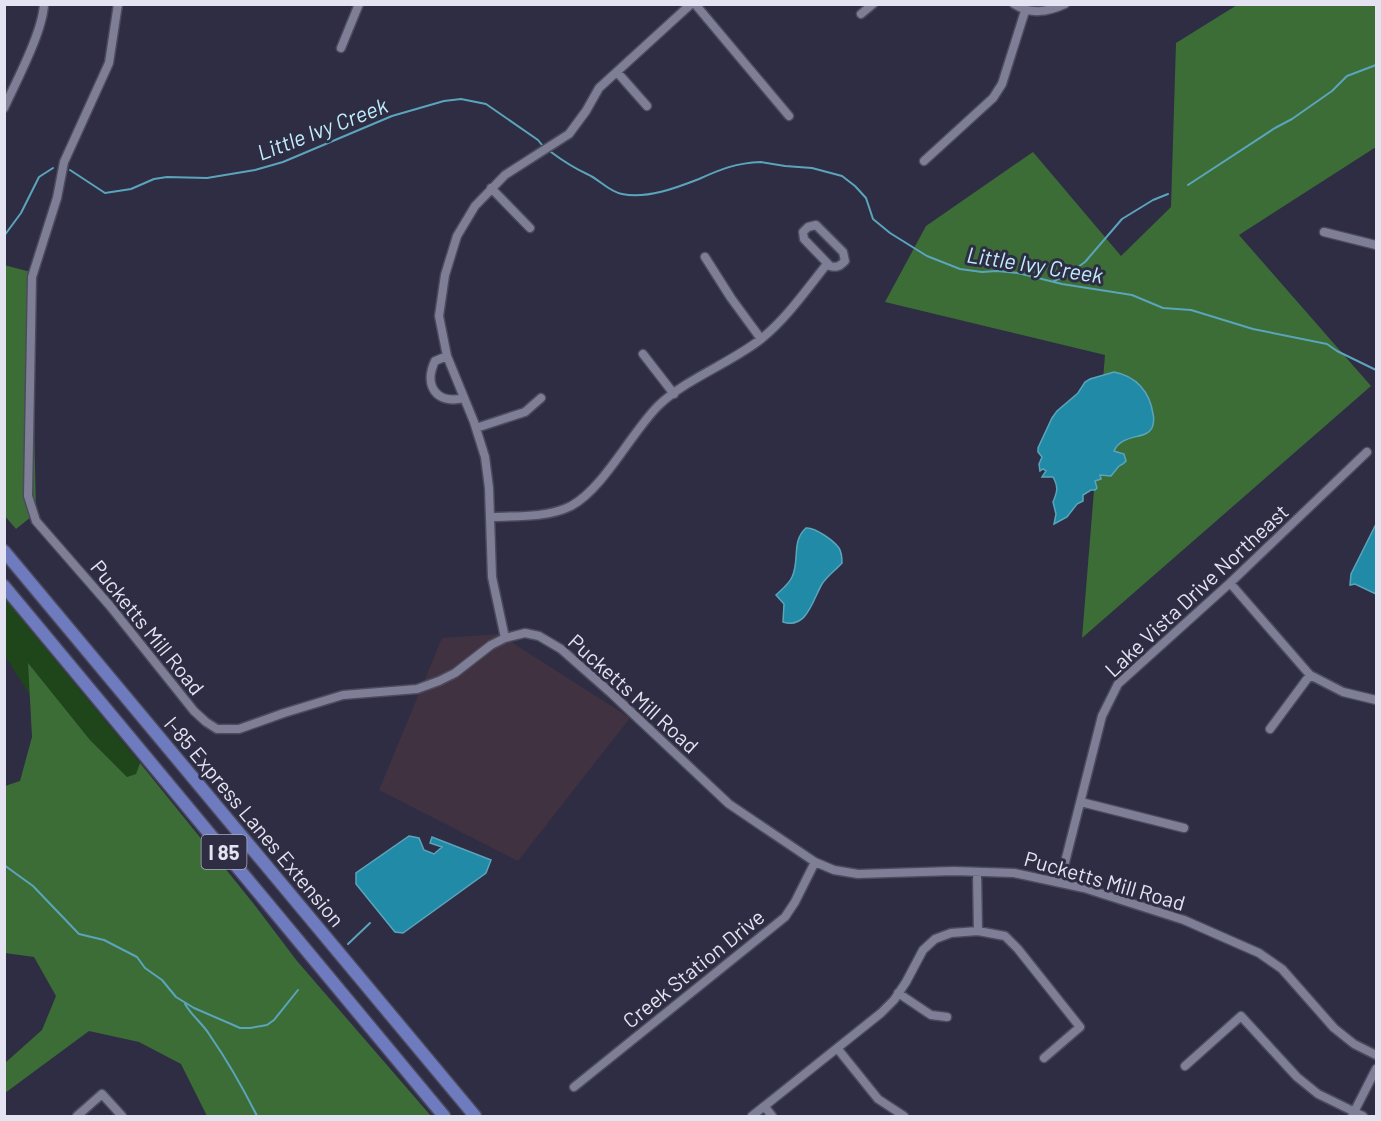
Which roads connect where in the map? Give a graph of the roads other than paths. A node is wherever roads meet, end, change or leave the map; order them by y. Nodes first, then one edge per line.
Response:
1 (44, 4) edge
2 (118, 4) edge
3 (359, 4) edge
4 (693, 4) edge
5 (873, 4) edge
6 (1014, 4) edge
7 (1065, 4) edge
8 (1025, 11) junction
9 (861, 14) dead end
10 (341, 48) dead end
11 (617, 72) junction
12 (647, 106) dead end
13 (4, 108) edge
14 (789, 116) dead end
15 (924, 161) dead end
16 (491, 188) junction
17 (530, 228) dead end
18 (1324, 232) dead end
19 (1377, 245) edge
20 (705, 257) dead end
21 (827, 264) junction
22 (761, 339) junction
23 (643, 354) dead end
24 (447, 356) junction
25 (674, 394) junction
26 (465, 398) junction
27 (541, 398) dead end
28 (476, 428) junction
29 (1367, 452) dead end
30 (490, 517) junction
31 (4, 551) edge
32 (1230, 583) junction
33 (4, 586) edge
34 (505, 638) junction
35 (1310, 675) junction
36 (1377, 700) edge
37 (1270, 729) dead end
38 (1081, 802) junction
39 (1184, 828) dead end
40 (815, 862) junction
41 (977, 872) junction
42 (1060, 882) junction
43 (978, 931) junction
44 (898, 993) junction
45 (947, 1017) dead end
46 (837, 1048) junction
47 (1377, 1055) edge
48 (1044, 1058) dead end
49 (1185, 1066) dead end
50 (1377, 1069) edge
51 (574, 1088) dead end
52 (765, 1107) junction
53 (1353, 1114) edge
54 (77, 1116) edge
55 (122, 1116) edge
56 (444, 1116) edge
57 (475, 1116) edge
58 (752, 1116) edge
59 (772, 1116) edge
60 (904, 1116) edge
61 (1363, 1116) edge

1 - 13 street
2 - 34 street, Pucketts Mill Road
3 - 10 street
4 - 11 street
4 - 14 street
5 - 9 street
6 - 8 street
7 - 8 street
8 - 15 street
11 - 12 street
11 - 16 street
16 - 17 street
16 - 24 street
18 - 19 street
20 - 22 street
21 - 21 street
21 - 22 street
22 - 25 street
23 - 25 street
24 - 26 street
24 - 26 street
25 - 30 street
26 - 28 street
27 - 28 street
28 - 30 street
29 - 32 street, Lake Vista Drive Northeast
30 - 34 street
31 - 57 highway, I-85 Express Lanes Extension / I 85
32 - 35 street
32 - 38 street, Lake Vista Drive Northeast
33 - 56 highway, I-85 Express Lanes Extension / I 85
34 - 40 street, Pucketts Mill Road
35 - 36 street
35 - 37 street
38 - 39 street
38 - 42 street, Lake Vista Drive Northeast
40 - 41 street, Pucketts Mill Road
40 - 51 street, Creek Station Drive
41 - 42 street, Pucketts Mill Road
41 - 43 street
42 - 47 street, Pucketts Mill Road
43 - 44 street
43 - 48 street
44 - 45 street
44 - 46 street
46 - 52 street
46 - 60 street
49 - 53 street
50 - 53 street
52 - 58 street
52 - 59 street
53 - 61 street
54 - 55 street

